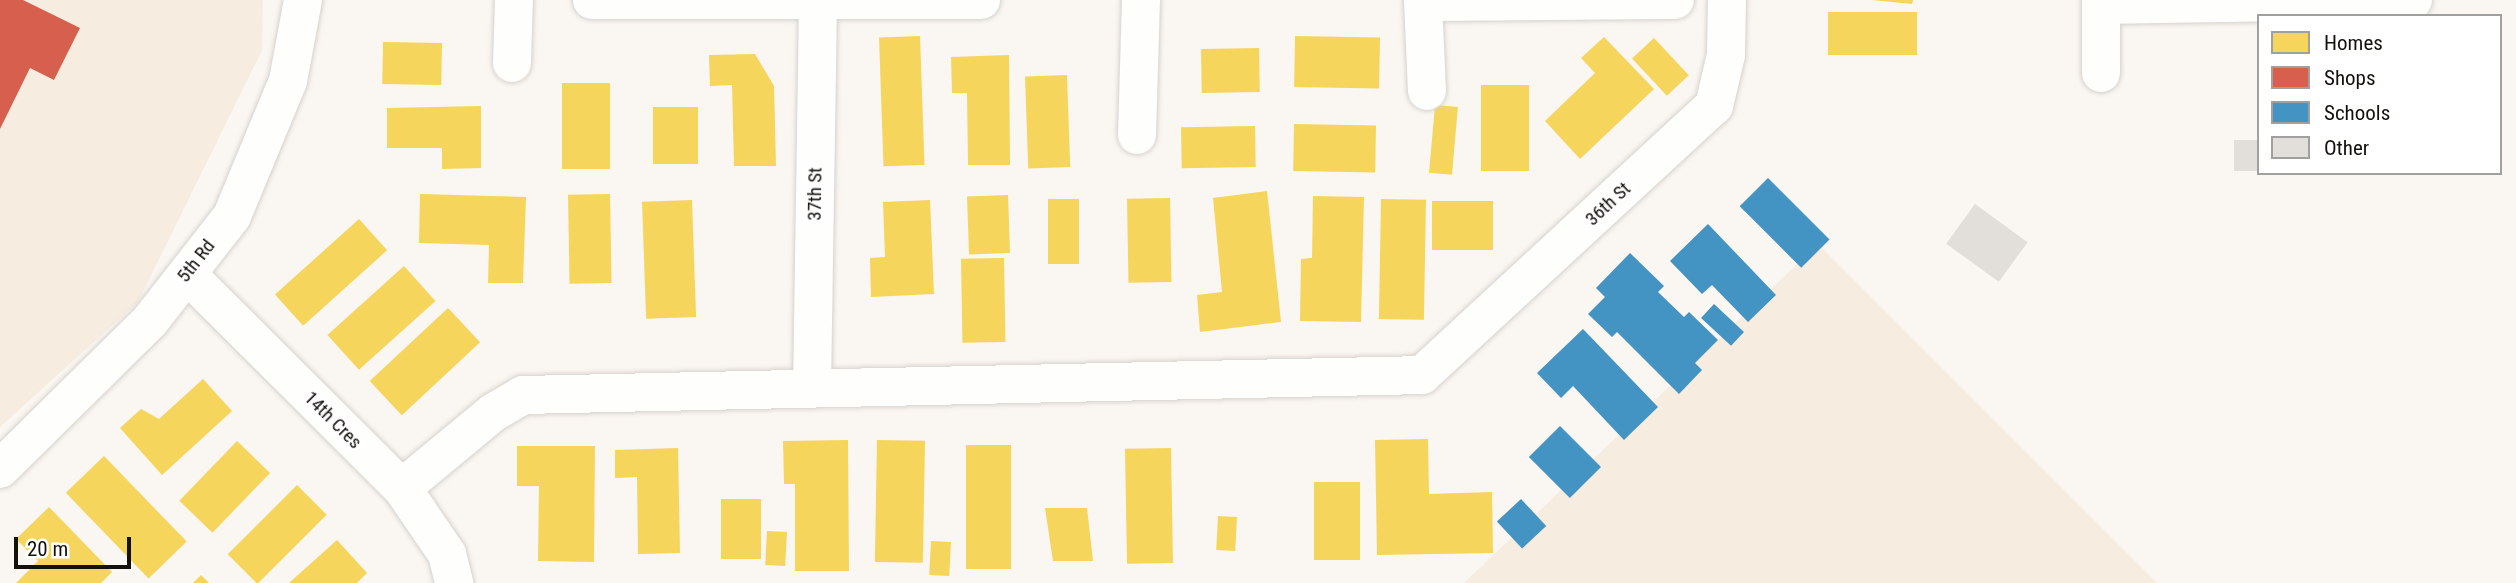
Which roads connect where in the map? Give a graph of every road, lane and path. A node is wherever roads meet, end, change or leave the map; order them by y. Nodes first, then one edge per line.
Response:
1 (303, 0) edge
2 (514, 0) edge
3 (592, 0) edge
4 (981, 0) edge
5 (1141, 0) edge
6 (1675, 0) edge
7 (1727, 0) edge
8 (2413, 0) edge
9 (818, 1) edge
10 (1423, 1) edge
11 (2101, 2) edge
12 (512, 63) dead end
13 (2101, 73) dead end
14 (1427, 91) dead end
15 (1138, 135) dead end
16 (187, 274) junction
17 (812, 387) junction
18 (0, 469) edge
19 (402, 488) junction
20 (454, 583) edge

1 - 16 street, 5th Rd
2 - 12 street
3 - 9 street
4 - 9 street
5 - 15 street
6 - 10 street
7 - 17 street, 36th St
8 - 11 street
9 - 17 street, 37th St
10 - 14 street
11 - 13 street
16 - 18 street, 5th Rd
16 - 19 street, 14th Cres
17 - 19 street
19 - 20 street, 14th Cres

